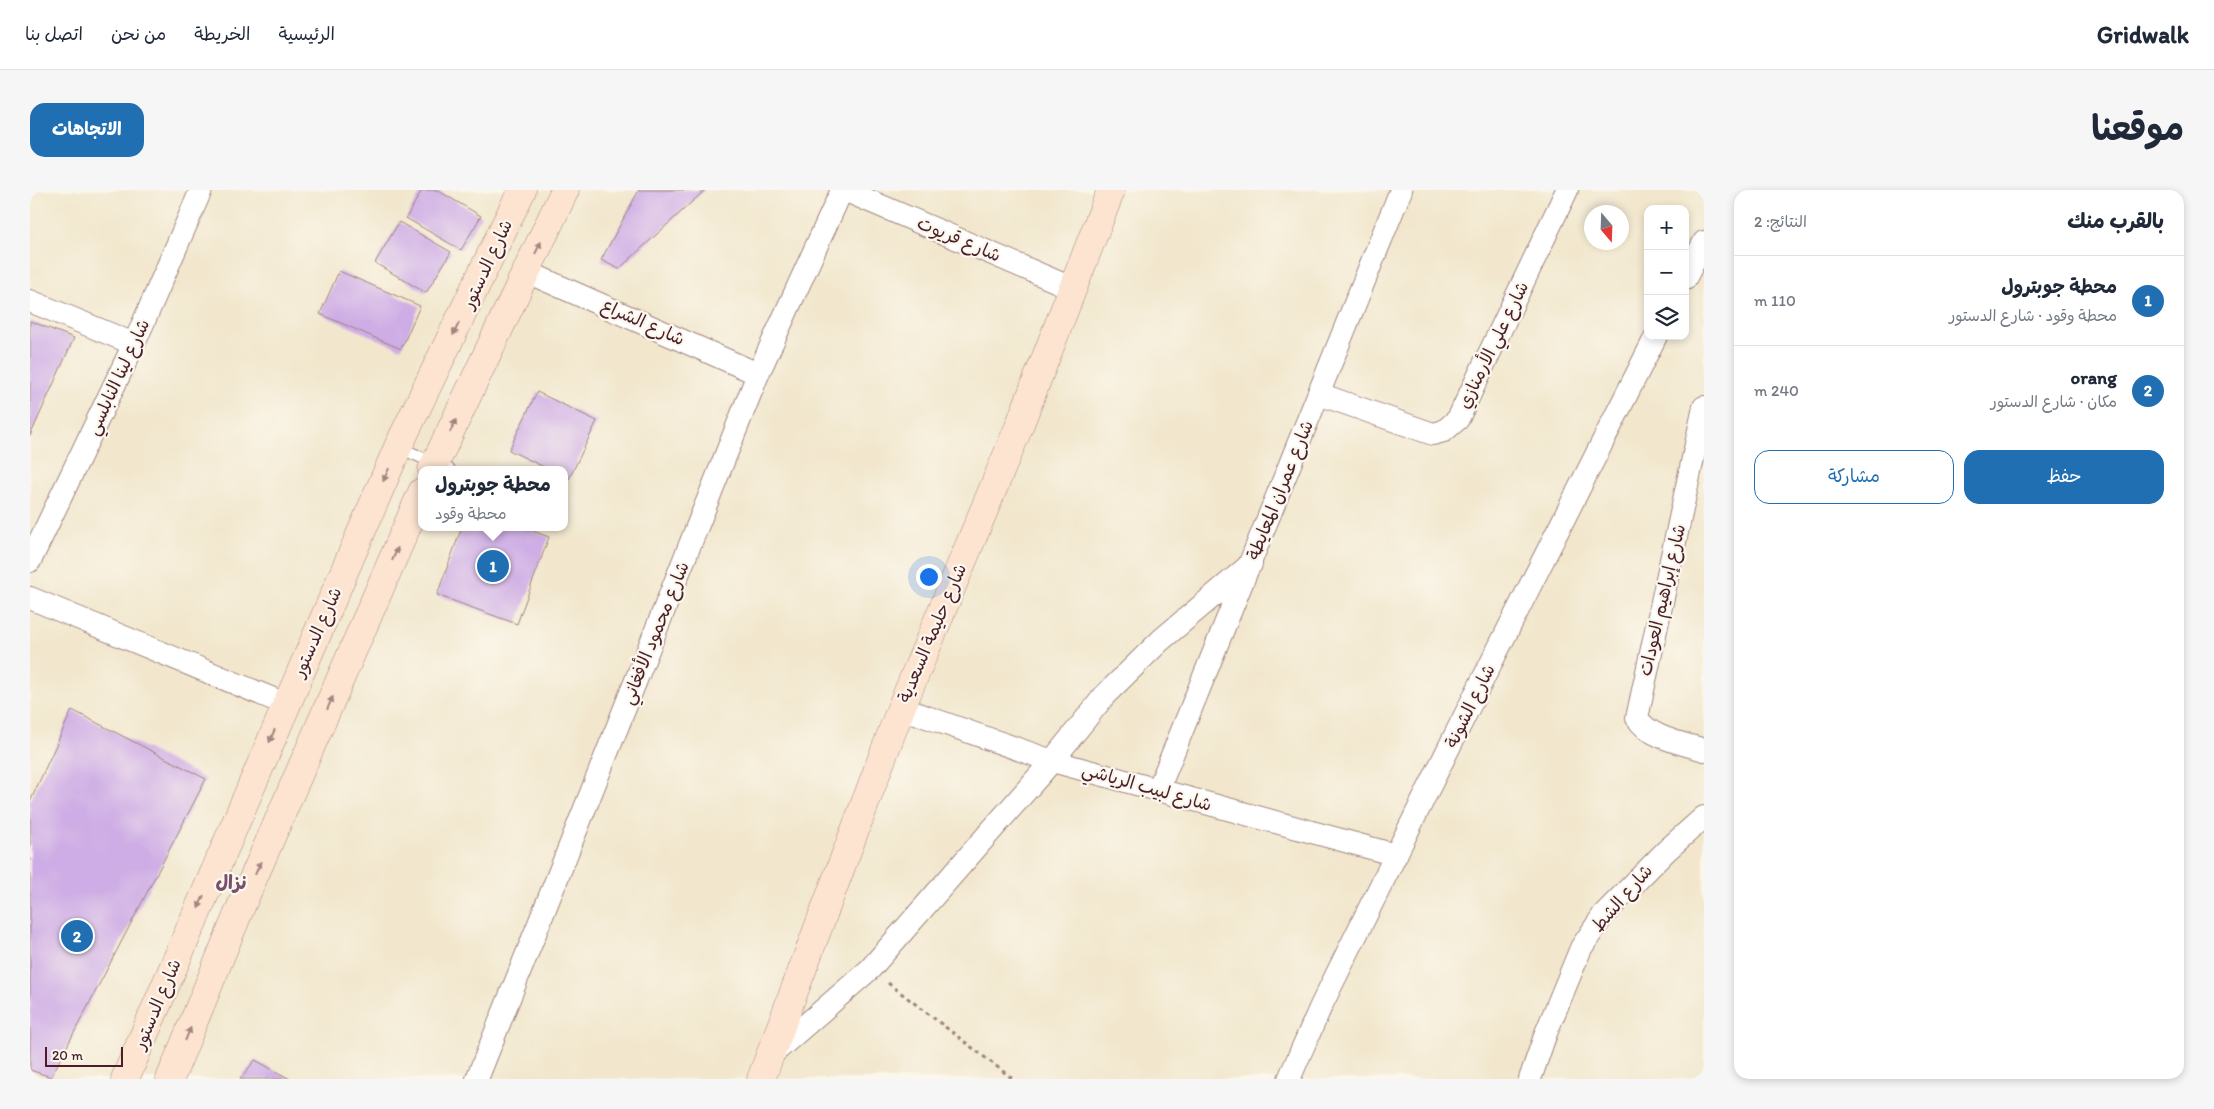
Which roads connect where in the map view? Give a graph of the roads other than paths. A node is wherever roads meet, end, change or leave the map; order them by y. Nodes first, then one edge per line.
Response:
1 (201, 190) edge
2 (522, 190) edge
3 (565, 190) edge
4 (843, 190) edge
5 (1111, 190) edge
6 (1401, 190) edge
7 (1567, 190) edge
8 (1704, 242) edge
9 (1689, 271) edge
10 (527, 272) junction
11 (1074, 289) junction
12 (30, 301) edge
13 (1654, 340) edge
14 (134, 344) junction
15 (758, 374) junction
16 (1319, 394) junction
17 (1704, 407) edge
18 (398, 447) junction
19 (435, 466) edge
20 (440, 466) edge
21 (418, 501) edge
22 (30, 562) edge
23 (1251, 564) junction
24 (30, 598) edge
25 (285, 704) junction
26 (901, 708) junction
27 (1704, 750) edge
28 (1052, 761) junction
29 (1158, 790) junction
30 (1704, 817) edge
31 (1396, 855) junction
32 (764, 1068) edge
33 (125, 1079) edge
34 (170, 1079) edge
35 (477, 1079) edge
36 (1289, 1079) edge
37 (1530, 1079) edge

1 - 14 street, شارع لينا النابلسي
2 -> 18 main road, شارع الدستور
10 -> 3 main road
4 - 11 street, شارع قريوت
4 - 15 street, شارع محمود الأفغاني
5 - 11 main road, شارع حليمة السعدية
6 - 16 street, شارع عمران المعايطة
7 - 16 street, شارع علي الأرمنازي
8 - 9 street
10 - 15 street, شارع الشراع
20 -> 10 main road
11 - 26 main road, شارع حليمة السعدية
12 - 14 street
13 - 31 street, شارع الشونة
14 - 22 street, شارع لينا النابلسي
15 - 35 street, شارع محمود الأفغاني
16 - 23 street, شارع عمران المعايطة
17 - 27 street, شارع إبراهيم العودات
18 - 19 lane
18 -> 25 main road, شارع الدستور
34 -> 21 main road
23 - 28 street
23 - 29 street, شارع عمران المعايطة
24 - 25 street
25 -> 33 main road, شارع الدستور
26 - 28 street, شارع لبيب الرياشي
26 - 32 main road, شارع حليمة السعدية
28 - 29 street, شارع لبيب الرياشي
28 - 32 street
29 - 31 street, شارع لبيب الرياشي
30 - 37 street, شارع الشط
31 - 36 street, شارع الشونة

